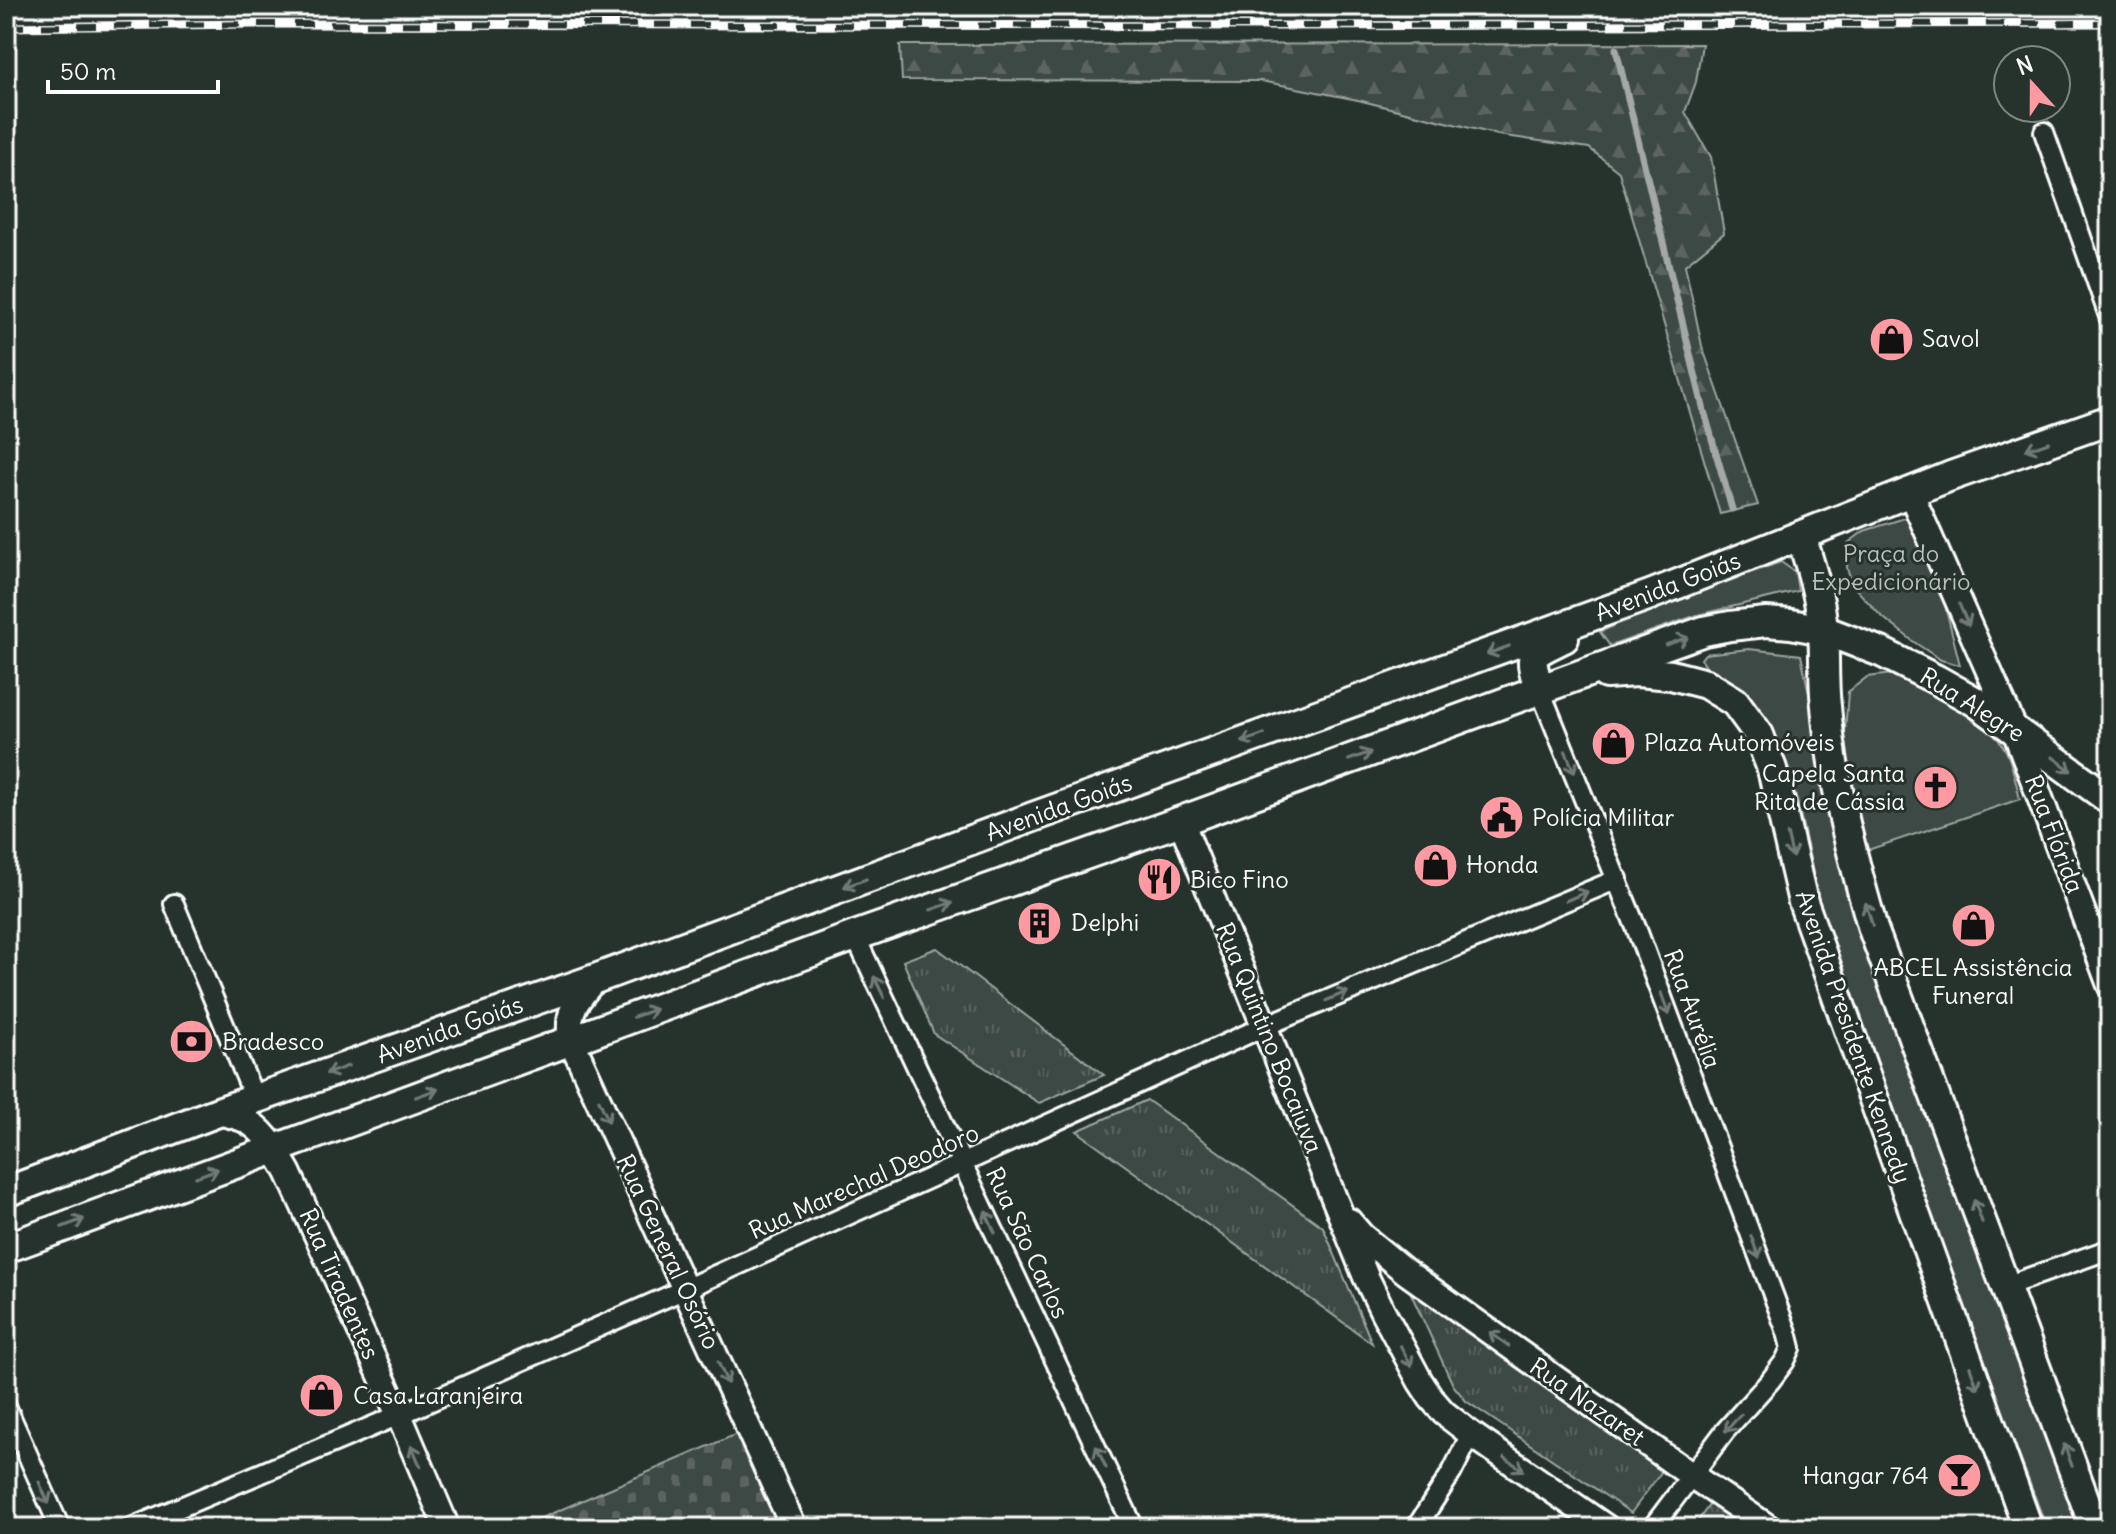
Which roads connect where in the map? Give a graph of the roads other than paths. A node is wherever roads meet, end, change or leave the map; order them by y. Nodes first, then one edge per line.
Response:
1 (2044, 132) dead end
2 (2110, 319) edge
3 (2110, 420) edge
4 (1910, 492) junction
5 (1801, 536) junction
6 (1650, 595) junction
7 (1823, 630) junction
8 (1577, 676) junction
9 (1540, 690) junction
10 (2014, 728) junction
11 (2110, 800) edge
12 (1181, 821) junction
13 (1618, 879) junction
14 (174, 904) dead end
15 (855, 936) junction
16 (595, 979) junction
17 (2110, 985) edge
18 (1265, 1026) junction
19 (571, 1040) junction
20 (255, 1099) junction
21 (218, 1112) junction
22 (275, 1149) junction
23 (963, 1163) junction
24 (6, 1192) edge
25 (1339, 1210) junction
26 (6, 1248) edge
27 (2110, 1249) edge
28 (1406, 1272) junction
29 (2006, 1286) junction
30 (685, 1289) junction
31 (1383, 1312) junction
32 (6, 1406) edge
33 (399, 1415) junction
34 (1471, 1434) junction
35 (1691, 1475) junction
36 (60, 1528) edge
37 (131, 1528) edge
38 (447, 1528) edge
39 (794, 1528) edge
40 (1134, 1528) edge
41 (1416, 1528) edge
42 (1607, 1528) edge
43 (1652, 1528) edge
44 (1769, 1528) edge
45 (2028, 1528) edge
46 (2095, 1528) edge

1 - 2 street
3 -> 4 main road, Avenida Goiás
4 - 5 main road, Avenida Goiás
4 -> 10 street
5 - 6 main road, Avenida Goiás
5 - 7 main road
6 - 9 main road
6 -> 16 main road, Avenida Goiás
8 -> 7 main road
7 - 10 main road, Rua Alegre
29 -> 7 main road
8 - 9 main road
8 -> 45 main road, Avenida Presidente Kennedy
12 -> 9 main road
9 -> 13 street, Rua Aurélia
10 -> 11 main road, Rua Alegre
10 - 17 street, Rua Flórida
15 -> 12 main road
12 - 18 street, Rua Quintino Bocaiuva
18 -> 13 street, Rua Marechal Deodoro
13 -> 35 street, Rua Aurélia
14 - 20 street
19 -> 15 main road
23 -> 15 street, Rua São Carlos
16 - 19 street
16 -> 20 main road, Avenida Goiás
18 - 23 street, Rua Marechal Deodoro
18 - 25 street, Rua Quintino Bocaiuva
22 -> 19 main road
19 -> 30 street, Rua General Osório
20 - 21 main road, Avenida Goiás
21 - 22 street, Rua Tiradentes
21 - 24 main road, Avenida Goiás
26 -> 22 main road
22 - 33 street, Rua Tiradentes
23 - 30 street, Rua Marechal Deodoro
40 -> 23 street, Rua São Carlos
25 - 28 street, Rua Quintino Bocaiuva
25 - 31 street, Rua Quintino Bocaiuva
27 - 29 street
28 - 31 street
35 -> 28 street, Rua Nazaret
46 -> 29 main road
30 - 33 street, Rua Marechal Deodoro
30 -> 39 street, Rua General Osório
31 -> 34 street
32 -> 36 street
33 - 37 street, Rua Marechal Deodoro
38 -> 33 street, Rua Tiradentes
34 - 41 street
34 -> 42 street
35 - 43 street
35 - 44 street, Rua Nazaret

